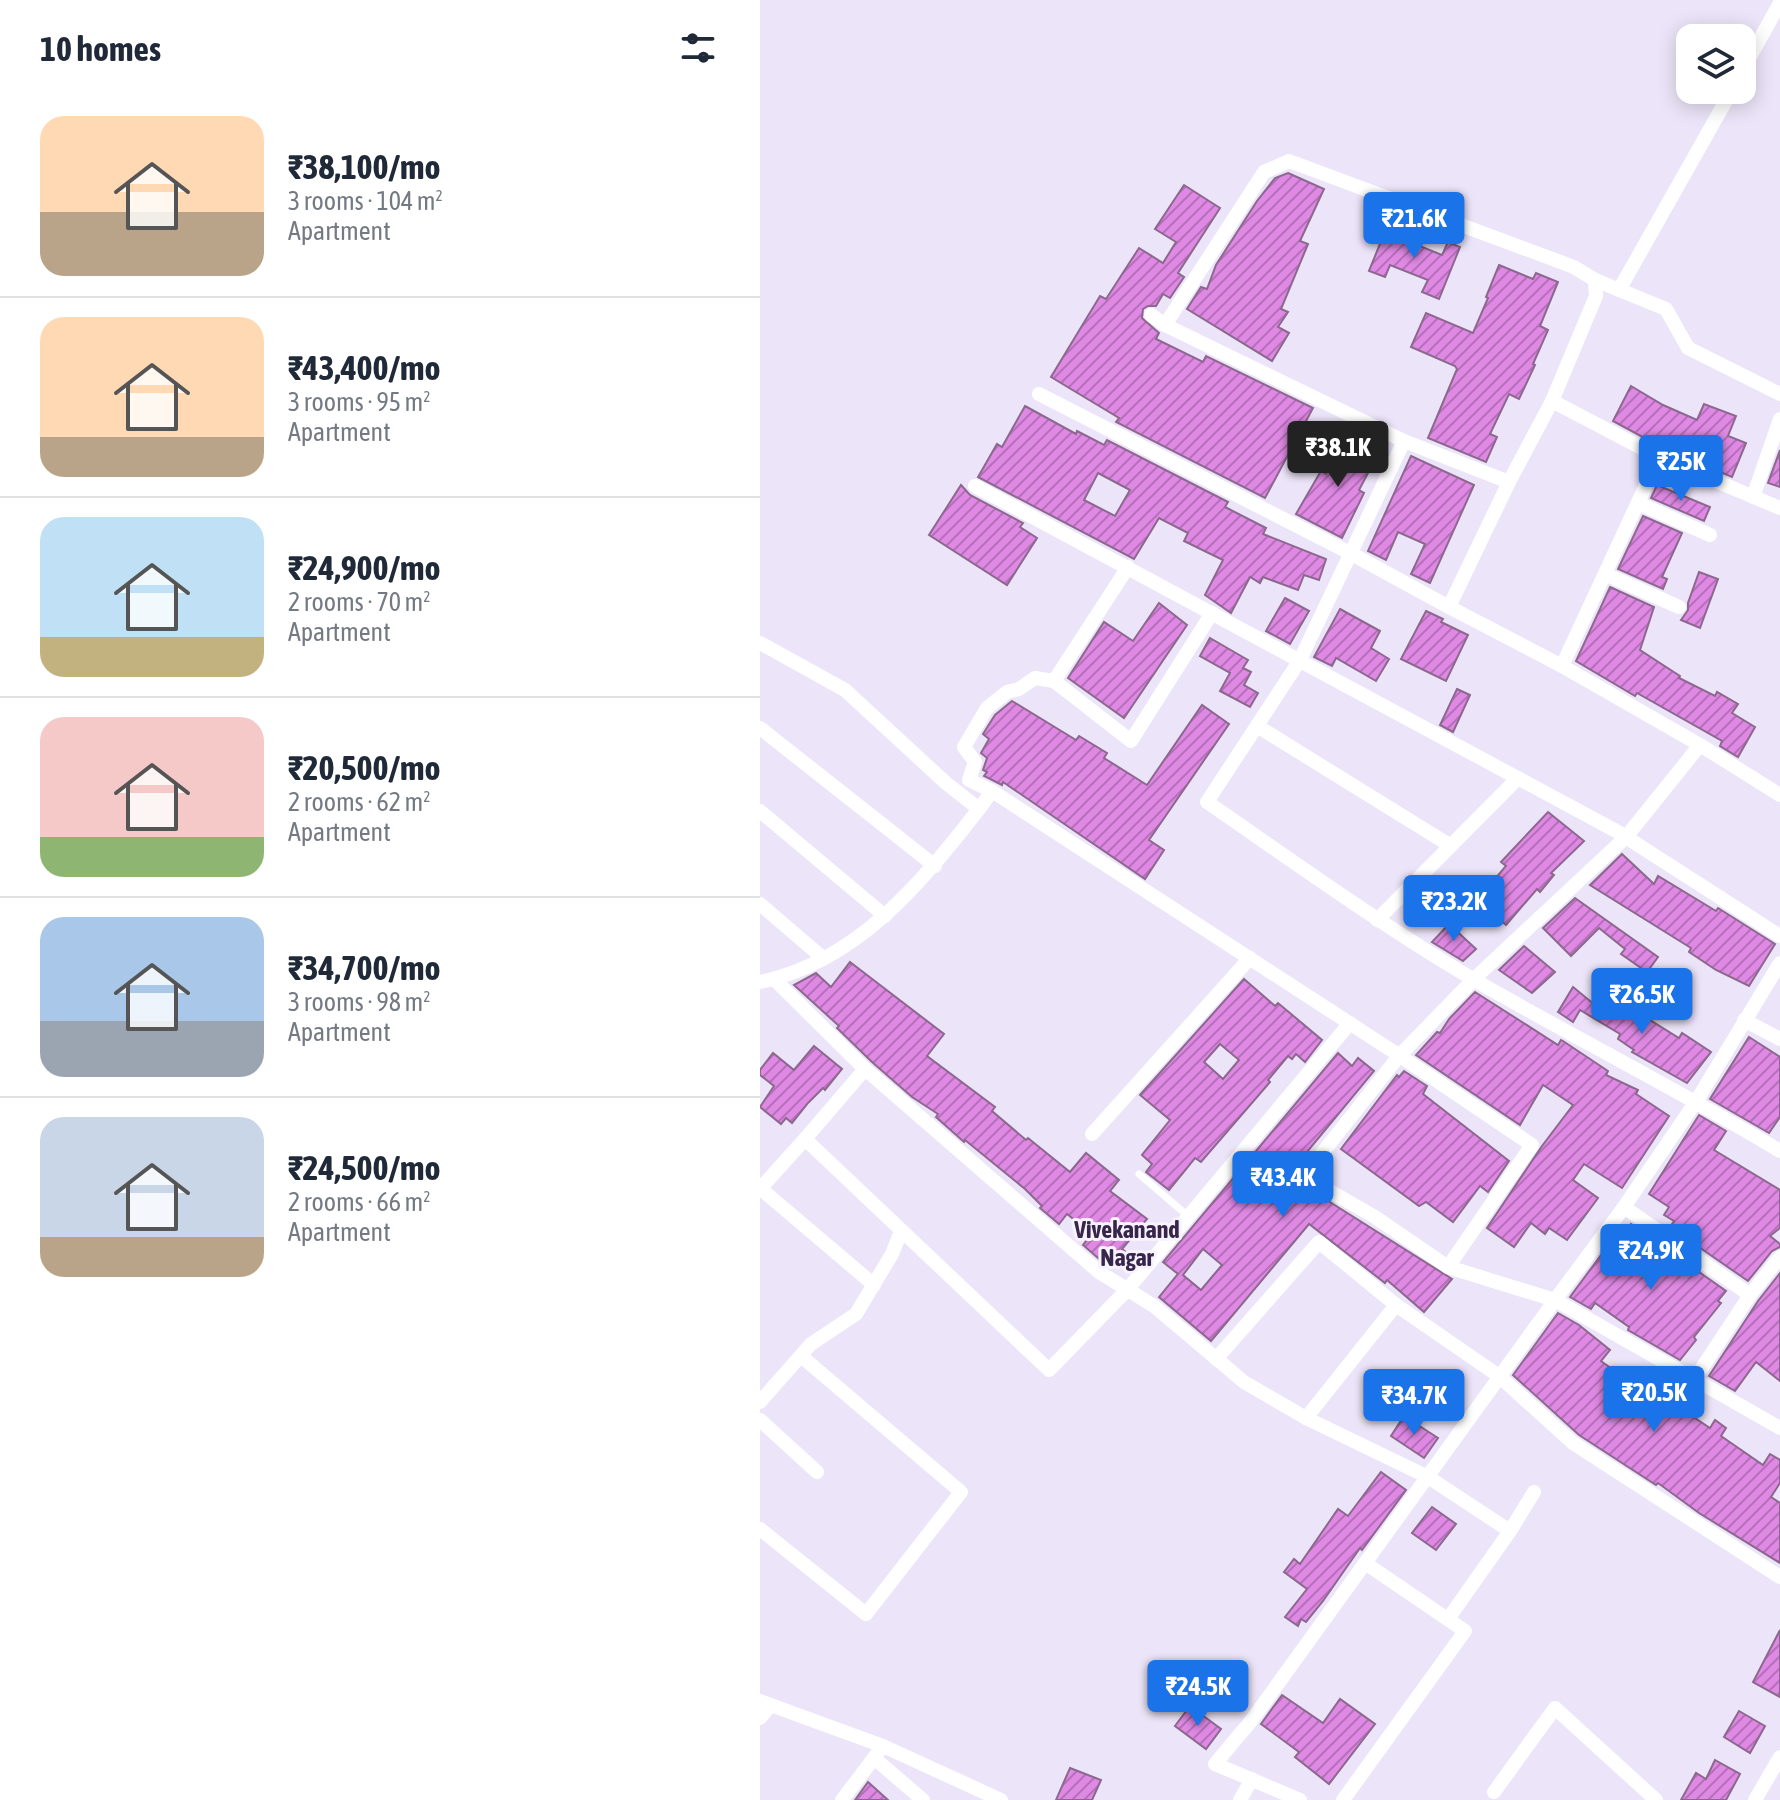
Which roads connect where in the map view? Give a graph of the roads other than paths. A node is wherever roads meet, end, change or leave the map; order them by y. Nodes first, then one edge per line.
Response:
1 (1780, 3) edge
2 (1756, 46) edge
3 (1724, 104) edge
4 (1595, 280) junction
5 (1619, 290) junction
6 (1151, 315) dead end
7 (1165, 325) junction
8 (1039, 394) dead end
9 (1780, 394) edge
10 (1552, 401) junction
11 (1780, 419) edge
12 (1404, 441) junction
13 (1659, 457) junction
14 (1509, 482) junction
15 (975, 486) dead end
16 (1753, 497) junction
17 (1638, 503) junction
18 (1780, 508) edge
19 (1710, 535) dead end
20 (1350, 553) junction
21 (1128, 567) junction
22 (1605, 574) junction
23 (1449, 607) junction
24 (1679, 607) dead end
25 (1212, 613) junction
26 (760, 643) edge
27 (1300, 660) junction
28 (1562, 666) junction
29 (1054, 681) junction
30 (1257, 726) junction
31 (760, 728) edge
32 (1700, 745) junction
33 (1518, 778) junction
34 (992, 791) junction
35 (1780, 795) edge
36 (979, 809) junction
37 (760, 811) edge
38 (1626, 837) junction
39 (1451, 846) junction
40 (935, 866) junction
41 (760, 904) edge
42 (885, 916) junction
43 (1377, 920) junction
44 (1780, 936) edge
45 (823, 958) junction
46 (1250, 958) junction
47 (1780, 963) edge
48 (1474, 979) junction
49 (767, 980) edge
50 (1744, 1020) junction
51 (1350, 1023) junction
52 (1780, 1039) edge
53 (1399, 1056) junction
54 (865, 1069) junction
55 (1697, 1100) junction
56 (1092, 1134) dead end
57 (805, 1139) junction
58 (1780, 1151) edge
59 (1139, 1174) dead end
60 (760, 1188) edge
61 (1624, 1207) junction
62 (1188, 1216) junction
63 (901, 1231) junction
64 (1780, 1257) edge
65 (1448, 1267) junction
66 (874, 1285) junction
67 (1127, 1290) junction
68 (1750, 1295) junction
69 (1555, 1300) junction
70 (1396, 1305) junction
71 (801, 1356) junction
72 (1216, 1359) junction
73 (1499, 1376) junction
74 (1694, 1380) junction
75 (760, 1402) edge
76 (1306, 1418) junction
77 (760, 1420) edge
78 (1780, 1428) edge
79 (817, 1472) dead end
80 (1428, 1477) junction
81 (1534, 1492) dead end
82 (760, 1529) edge
83 (1510, 1531) junction
84 (1365, 1563) junction
85 (1780, 1577) edge
86 (1448, 1619) junction
87 (765, 1703) edge
88 (760, 1718) edge
89 (878, 1752) junction
90 (1780, 1757) edge
91 (1252, 1779) junction
92 (1495, 1797) edge
93 (842, 1800) edge
94 (923, 1800) edge
95 (1001, 1800) edge
96 (1240, 1800) edge
97 (1300, 1800) edge
98 (1343, 1800) edge
99 (1656, 1800) edge
100 (1755, 1800) edge

1 - 2 street
3 - 5 street
4 - 5 street
4 - 7 street
4 - 10 street
5 - 9 street
6 - 7 street
7 - 12 street
8 - 20 street
10 - 13 street
10 - 14 street
11 - 16 street
12 - 14 street
12 - 20 street
13 - 16 street
13 - 17 street
14 - 23 street
15 - 21 street
16 - 18 street
17 - 19 street
17 - 22 street
20 - 23 street
20 - 27 street
21 - 25 street
21 - 29 street
22 - 24 street
22 - 28 street
23 - 28 street
25 - 27 street
25 - 29 street
26 - 36 street
27 - 30 street
27 - 33 street
28 - 32 street
29 - 34 street
30 - 39 street
30 - 43 street
31 - 40 street
32 - 35 street
32 - 38 street
33 - 38 street
33 - 39 street
34 - 36 street
34 - 46 street
36 - 40 street
37 - 42 street
38 - 44 street
38 - 48 street
39 - 43 street
40 - 42 street
41 - 45 street
42 - 45 street
43 - 48 street
45 - 49 street
46 - 51 street
46 - 56 street
47 - 50 street
48 - 53 street
48 - 55 street
49 - 54 street
50 - 52 street
50 - 55 street
51 - 53 street
51 - 62 street
53 - 65 street
53 - 65 street
54 - 57 street
54 - 67 street
55 - 58 street
55 - 61 street
57 - 60 street
57 - 63 street
59 - 62 lane
60 - 66 street
61 - 68 street
61 - 69 street
62 - 67 street
63 - 66 street
63 - 67 street
64 - 68 street
65 - 69 street
66 - 71 street
67 - 72 street
68 - 74 street
69 - 73 street
69 - 74 street
70 - 72 street
70 - 73 street
70 - 76 street
71 - 75 street
71 - 82 street
72 - 76 street
73 - 80 street
73 - 85 street
74 - 78 street
76 - 80 street
77 - 79 street
80 - 83 street
80 - 84 street
81 - 83 street
83 - 86 street
84 - 86 street
84 - 91 street
86 - 98 street
87 - 88 street
87 - 89 street
89 - 93 street
89 - 94 street
89 - 95 street
90 - 100 street
91 - 96 street
91 - 97 street
92 - 99 street

